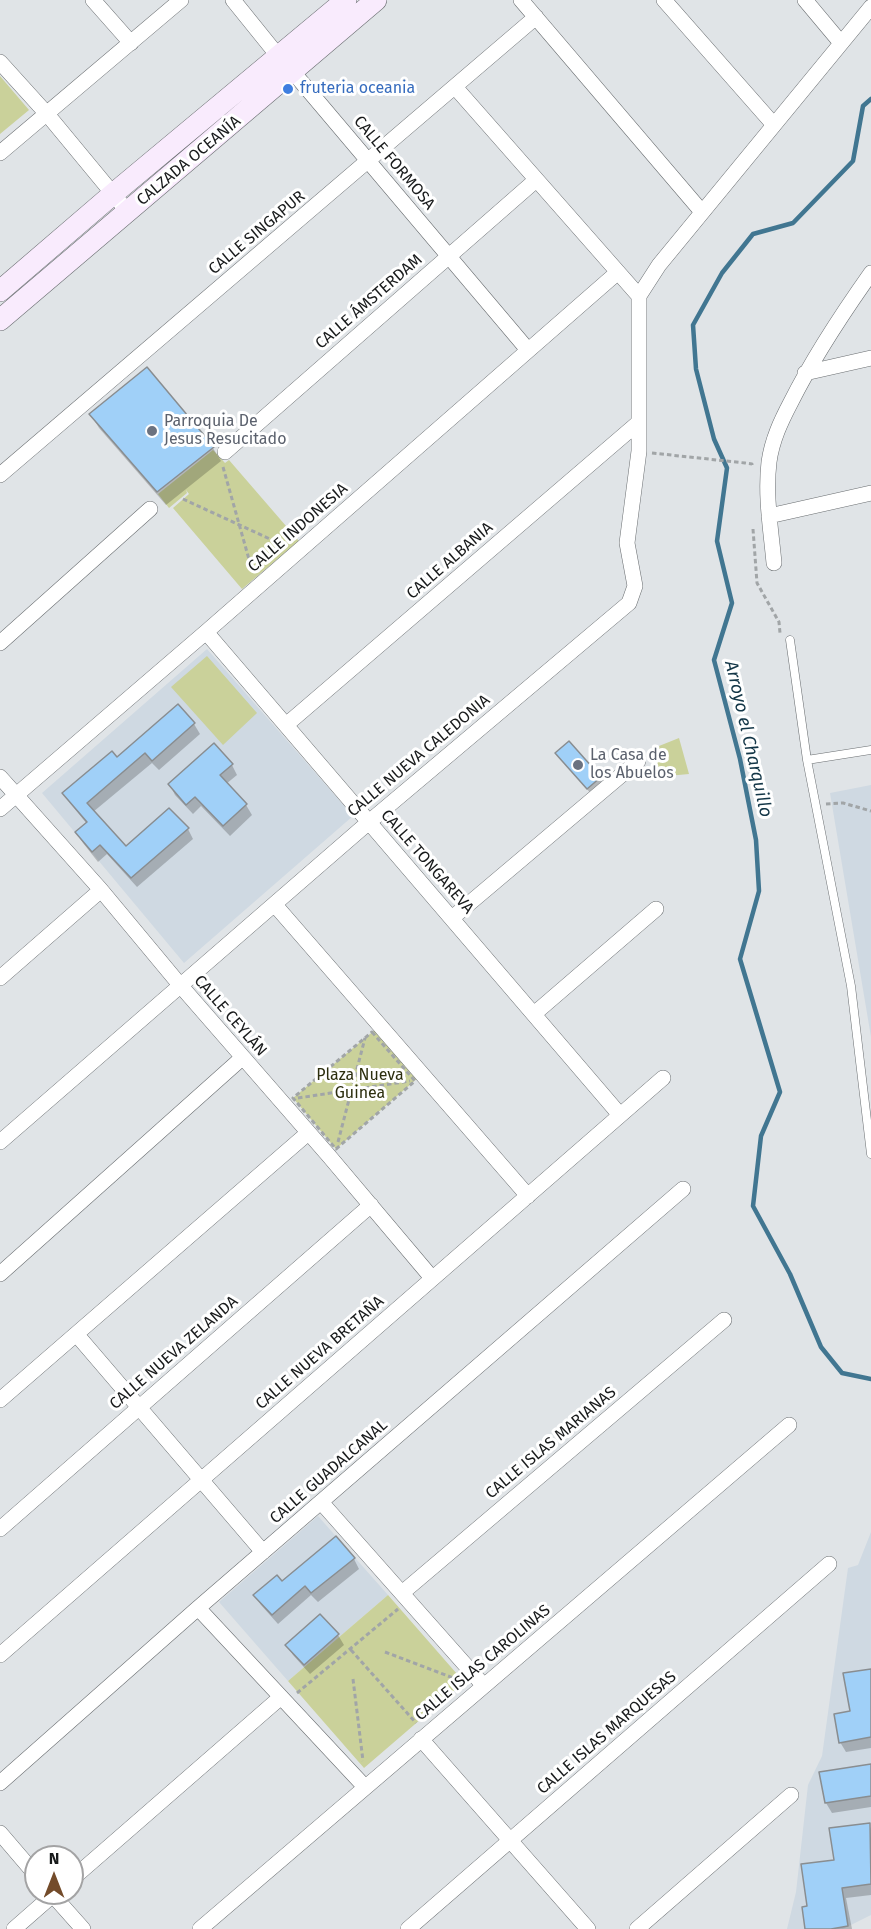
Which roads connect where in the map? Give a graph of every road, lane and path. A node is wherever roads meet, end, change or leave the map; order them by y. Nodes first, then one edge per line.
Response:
1 (93, 0) edge
2 (181, 0) edge
3 (233, 0) edge
4 (346, 0) edge
5 (376, 0) edge
6 (522, 0) edge
7 (664, 0) edge
8 (805, 0) edge
9 (871, 7) edge
10 (536, 17) junction
11 (131, 44) junction
12 (841, 44) junction
13 (0, 62) edge
14 (286, 64) junction
15 (455, 87) junction
16 (47, 114) junction
17 (774, 125) junction
18 (0, 153) edge
19 (369, 161) junction
20 (536, 180) junction
21 (113, 194) junction
22 (128, 212) junction
23 (702, 212) junction
24 (449, 256) junction
25 (618, 272) junction
26 (871, 273) edge
27 (0, 291) edge
28 (639, 296) junction
29 (0, 320) edge
30 (528, 350) junction
31 (871, 358) edge
32 (805, 373) junction
33 (638, 423) junction
34 (649, 453) dead end
35 (224, 458) joint
36 (745, 463) dead end
37 (0, 475) edge
38 (871, 493) edge
39 (183, 499) dead end
40 (150, 509) dead end
41 (769, 516) junction
42 (240, 525) junction
43 (290, 548) dead end
44 (774, 563) dead end
45 (255, 579) dead end
46 (206, 632) junction
47 (790, 640) dead end
48 (0, 643) edge
49 (286, 725) junction
50 (871, 750) edge
51 (807, 760) junction
52 (638, 761) dead end
53 (0, 777) edge
54 (16, 796) junction
55 (816, 804) junction
56 (0, 809) edge
57 (871, 811) edge
58 (369, 822) junction
59 (101, 890) junction
60 (275, 905) junction
61 (656, 909) dead end
62 (452, 918) junction
63 (0, 978) edge
64 (180, 985) junction
65 (534, 1014) junction
66 (365, 1038) junction
67 (242, 1058) junction
68 (418, 1078) junction
69 (663, 1078) dead end
70 (352, 1090) junction
71 (293, 1098) junction
72 (621, 1115) junction
73 (308, 1133) junction
74 (0, 1142) edge
75 (333, 1152) junction
76 (871, 1154) edge
77 (683, 1189) dead end
78 (528, 1196) junction
79 (371, 1205) junction
80 (0, 1274) edge
81 (432, 1278) junction
82 (724, 1320) dead end
83 (77, 1335) junction
84 (0, 1400) edge
85 (140, 1407) junction
86 (789, 1425) dead end
87 (202, 1480) junction
88 (321, 1502) junction
89 (0, 1529) edge
90 (263, 1552) junction
91 (829, 1564) dead end
92 (402, 1593) junction
93 (198, 1608) junction
94 (350, 1649) junction
95 (385, 1652) dead end
96 (0, 1655) edge
97 (353, 1680) dead end
98 (464, 1682) dead end
99 (484, 1686) junction
100 (280, 1697) junction
101 (421, 1739) junction
102 (364, 1768) dead end
103 (0, 1783) edge
104 (365, 1787) junction
105 (791, 1796) dead end
106 (0, 1833) edge
107 (511, 1841) junction
108 (24, 1861) edge
109 (84, 1868) edge
110 (41, 1905) edge
111 (62, 1905) edge
112 (14, 1929) edge
113 (83, 1929) edge
114 (200, 1929) edge
115 (408, 1929) edge
116 (588, 1929) edge
117 (637, 1929) edge

1 - 11 street
2 - 11 street
3 - 14 street, CALLE FORMOSA
4 - 14 street, CALZADA OCEANÍA
5 - 14 street, CALZADA OCEANÍA
6 - 10 street
7 - 17 street
8 - 12 street
9 - 12 street
10 - 15 street, CALLE SINGAPUR
10 - 23 street
11 - 16 street
12 - 17 street
13 - 16 street
14 - 19 street, CALLE FORMOSA
14 - 21 street, CALZADA OCEANÍA
14 - 22 street, CALZADA OCEANÍA
15 - 19 street, CALLE SINGAPUR
15 - 20 street
16 - 18 street
16 - 21 street
17 - 23 street
19 - 24 street, CALLE FORMOSA
19 - 37 street, CALLE SINGAPUR
20 - 24 street, CALLE ÁMSTERDAM
20 - 25 street
21 - 22 street
21 - 27 street, CALZADA OCEANÍA
22 - 29 street, CALZADA OCEANÍA
23 - 28 street
24 - 30 street, CALLE FORMOSA
24 - 35 street, CALLE ÁMSTERDAM
25 - 28 street
25 - 30 street, CALLE INDONESIA
26 - 32 street
28 - 33 street, CALLE NUEVA CALEDONIA
30 - 46 street, CALLE INDONESIA
31 - 32 street
32 - 41 street
33 - 49 street, CALLE ALBANIA
33 - 58 street, CALLE NUEVA CALEDONIA
34 - 36 path
35 - 42 path
38 - 41 street
39 - 42 path
40 - 48 street
41 - 44 street
42 - 43 path
42 - 45 path
46 - 49 street, CALLE TONGAREVA
46 - 54 street, CALLE INDONESIA
47 - 51 lane
49 - 58 street, CALLE TONGAREVA
50 - 51 lane
51 - 55 lane
52 - 62 street
53 - 54 street, CALLE CEYLÁN
54 - 56 street, CALLE INDONESIA
54 - 59 street, CALLE CEYLÁN
55 - 57 path
55 - 76 lane
58 - 60 street, CALLE NUEVA CALEDONIA
58 - 62 street, CALLE TONGAREVA
59 - 63 street
59 - 64 street, CALLE CEYLÁN
60 - 64 street, CALLE NUEVA CALEDONIA
60 - 68 street
61 - 65 street
62 - 65 street, CALLE TONGAREVA
64 - 67 street, CALLE CEYLÁN
64 - 74 street, CALLE NUEVA CALEDONIA
65 - 72 street, CALLE TONGAREVA
66 - 68 path
66 - 70 path
66 - 71 path
67 - 73 street, CALLE CEYLÁN
67 - 80 street
68 - 70 path
68 - 75 path
68 - 78 street
69 - 72 street, CALLE NUEVA BRETAÑA
70 - 71 path
70 - 75 path
71 - 75 path
72 - 78 street, CALLE NUEVA BRETAÑA
73 - 75 street, CALLE CEYLÁN
73 - 83 street
75 - 79 street, CALLE CEYLÁN
77 - 88 street, CALLE GUADALCANAL
78 - 81 street, CALLE NUEVA BRETAÑA
79 - 81 street, CALLE CEYLÁN
79 - 85 street, CALLE NUEVA ZELANDA
81 - 87 street, CALLE NUEVA BRETAÑA
82 - 92 street, CALLE ISLAS MARIANAS
83 - 84 street
83 - 85 street
85 - 87 street
85 - 89 street, CALLE NUEVA ZELANDA
86 - 99 street, CALLE ISLAS CAROLINAS
87 - 90 street
87 - 96 street, CALLE NUEVA BRETAÑA
88 - 90 street, CALLE GUADALCANAL
88 - 92 street
90 - 93 street, CALLE GUADALCANAL
91 - 107 street, CALLE ISLAS MARQUESAS
92 - 94 path
92 - 99 street
93 - 100 street
93 - 103 street, CALLE GUADALCANAL
94 - 100 path
94 - 101 path
95 - 98 path
97 - 102 path
99 - 101 street, CALLE ISLAS CAROLINAS
100 - 104 street
100 - 109 street
101 - 104 street, CALLE ISLAS CAROLINAS
101 - 107 street
104 - 114 street, CALLE ISLAS CAROLINAS
105 - 117 street
106 - 108 street
107 - 115 street, CALLE ISLAS MARQUESAS
107 - 116 street
110 - 112 street
111 - 113 street

